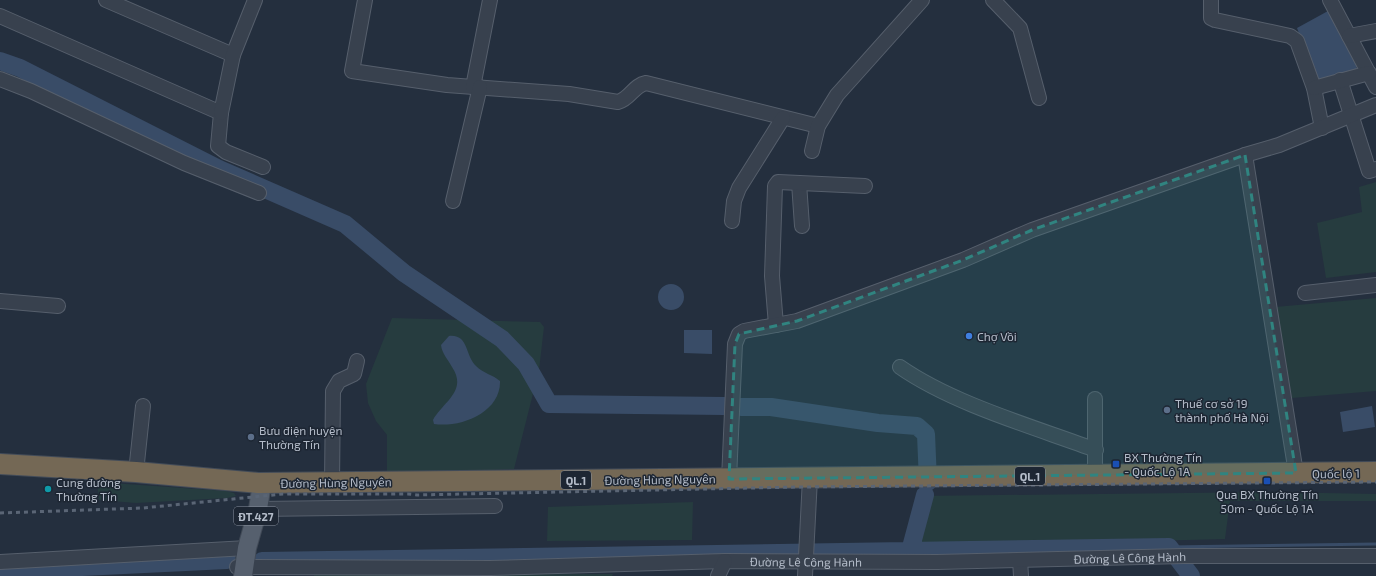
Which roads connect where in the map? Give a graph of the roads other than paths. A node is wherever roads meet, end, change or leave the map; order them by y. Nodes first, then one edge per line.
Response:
1 (106, 0) edge
2 (254, 0) edge
3 (364, 0) edge
4 (490, 0) edge
5 (922, 0) edge
6 (993, 0) edge
7 (1211, 0) edge
8 (1330, 0) edge
9 (0, 16) edge
10 (1376, 31) edge
11 (1349, 36) junction
12 (233, 55) junction
13 (1369, 73) junction
14 (0, 79) edge
15 (1340, 80) junction
16 (1376, 86) edge
17 (477, 87) junction
18 (1314, 88) junction
19 (1039, 98) dead end
20 (1376, 105) edge
21 (221, 113) junction
22 (1352, 116) junction
23 (783, 118) junction
24 (818, 126) junction
25 (1322, 128) junction
26 (812, 151) dead end
27 (1245, 155) junction
28 (262, 168) dead end
29 (1376, 169) edge
30 (799, 183) junction
31 (864, 186) dead end
32 (259, 193) dead end
33 (453, 200) dead end
34 (732, 221) dead end
35 (802, 226) dead end
36 (1376, 285) edge
37 (1305, 293) dead end
38 (0, 300) edge
39 (58, 306) dead end
40 (776, 325) junction
41 (357, 360) dead end
42 (900, 367) dead end
43 (1095, 399) dead end
44 (143, 406) dead end
45 (1096, 450) junction
46 (0, 464) edge
47 (136, 472) junction
48 (1376, 472) edge
49 (1296, 474) junction
50 (1095, 476) junction
51 (810, 478) junction
52 (729, 479) junction
53 (332, 482) junction
54 (262, 483) junction
55 (495, 506) dead end
56 (258, 509) junction
57 (247, 548) junction
58 (805, 553) junction
59 (1376, 556) edge
60 (1020, 560) junction
61 (725, 561) junction
62 (0, 562) edge
63 (240, 571) edge
64 (718, 576) edge
65 (805, 576) edge
66 (1020, 576) edge

1 - 12 street
2 - 12 street
3 - 17 street
4 - 17 street
5 - 24 street
6 - 19 street
7 - 18 street
8 - 11 street
9 - 21 street
10 - 11 street
11 - 13 street
12 - 21 street
13 - 15 street
13 - 16 street
14 - 32 street
15 - 18 street
15 - 22 street
17 - 23 street
17 - 33 street
18 - 25 street
20 - 22 street
21 - 28 street
22 - 25 street
22 - 29 street
23 - 24 street
23 - 34 street
24 - 26 street
25 - 27 street
27 - 40 street
27 - 49 street
30 - 31 street
30 - 35 street
30 - 40 street
36 - 37 street
38 - 39 street
40 - 52 street
41 - 53 street
42 - 45 street
43 - 45 street
44 - 47 street
45 - 50 street
46 - 47 highway, Đường Hùng Nguyên / QL.1
47 - 54 highway, Đường Hùng Nguyên / QL.1
48 - 49 highway, Quốc lộ 1 / QL.1
49 - 50 highway, Đường Hùng Nguyên / QL.1
50 - 51 highway, Đường Hùng Nguyên / QL.1
51 - 52 highway, Đường Hùng Nguyên / QL.1
51 - 58 street
52 - 53 highway, Đường Hùng Nguyên / QL.1
53 - 54 highway, Đường Hùng Nguyên / QL.1
54 - 56 main road, ĐT.427
55 - 56 street
56 - 57 main road, ĐT.427
57 - 62 street
57 - 63 main road, ĐT.427
58 - 60 street, Đường Lê Công Hành
58 - 61 street, Đường Lê Công Hành
58 - 65 street
59 - 60 street, Đường Lê Công Hành
60 - 66 street
61 - 63 street, Đường Lê Công Hành
61 - 64 street

